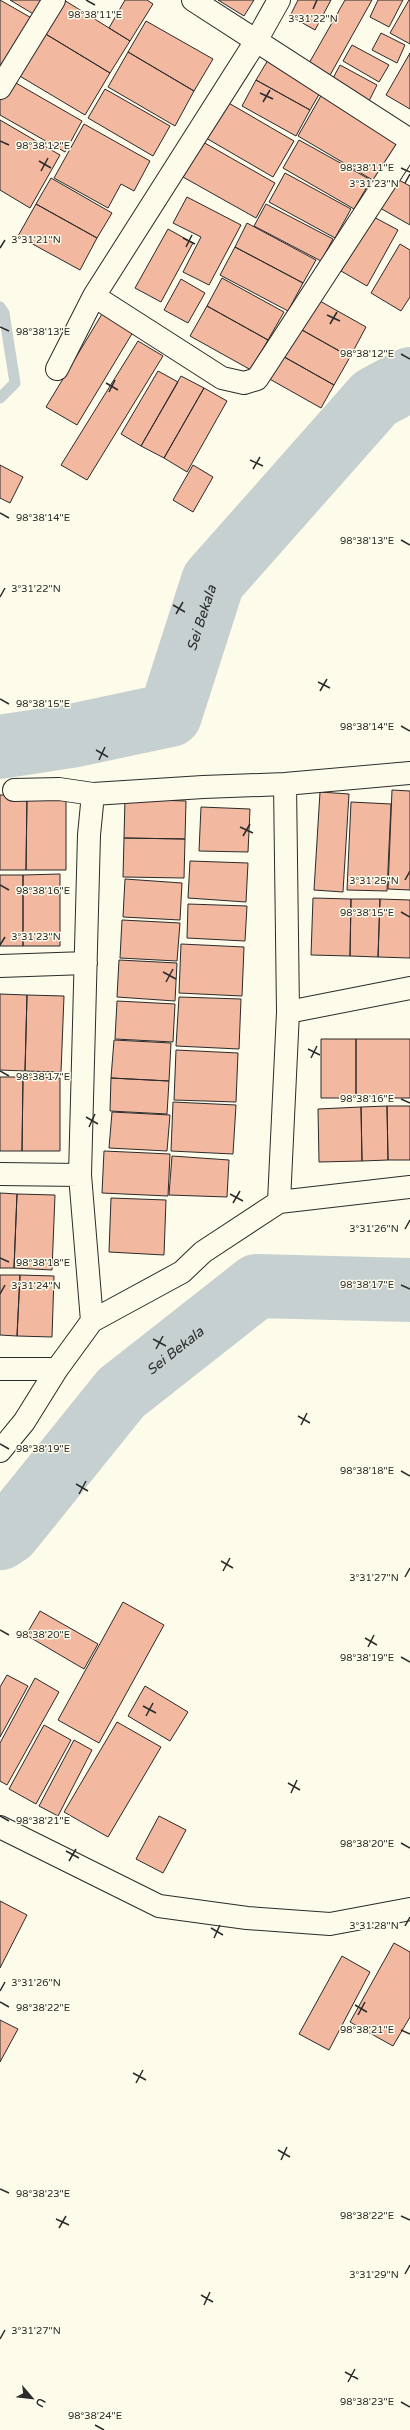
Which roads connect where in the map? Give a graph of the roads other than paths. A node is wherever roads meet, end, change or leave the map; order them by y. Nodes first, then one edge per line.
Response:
1 (54, 0) edge
2 (193, 0) edge
3 (279, 0) edge
4 (256, 41) junction
5 (1, 82) edge
6 (410, 140) edge
7 (410, 144) edge
8 (94, 296) junction
9 (57, 369) dead end
10 (410, 773) edge
11 (285, 784) junction
12 (14, 790) dead end
13 (93, 794) junction
14 (86, 963) junction
15 (0, 966) edge
16 (410, 988) edge
17 (288, 1012) junction
18 (0, 1174) edge
19 (80, 1175) junction
20 (410, 1187) edge
21 (279, 1202) junction
22 (92, 1321) junction
23 (0, 1369) edge
24 (57, 1369) junction
25 (0, 1451) edge
26 (0, 1827) edge
27 (410, 1909) edge

1 - 5 street
2 - 4 street
3 - 4 street
4 - 6 street
4 - 8 street
7 - 8 street
8 - 9 street
10 - 11 street
11 - 13 street
11 - 17 street
12 - 13 street
13 - 14 street
14 - 15 street
14 - 19 street
16 - 17 street
17 - 21 street
18 - 19 street
19 - 22 street
20 - 21 street
21 - 22 street
22 - 24 street
23 - 24 street
24 - 25 street
26 - 27 street

